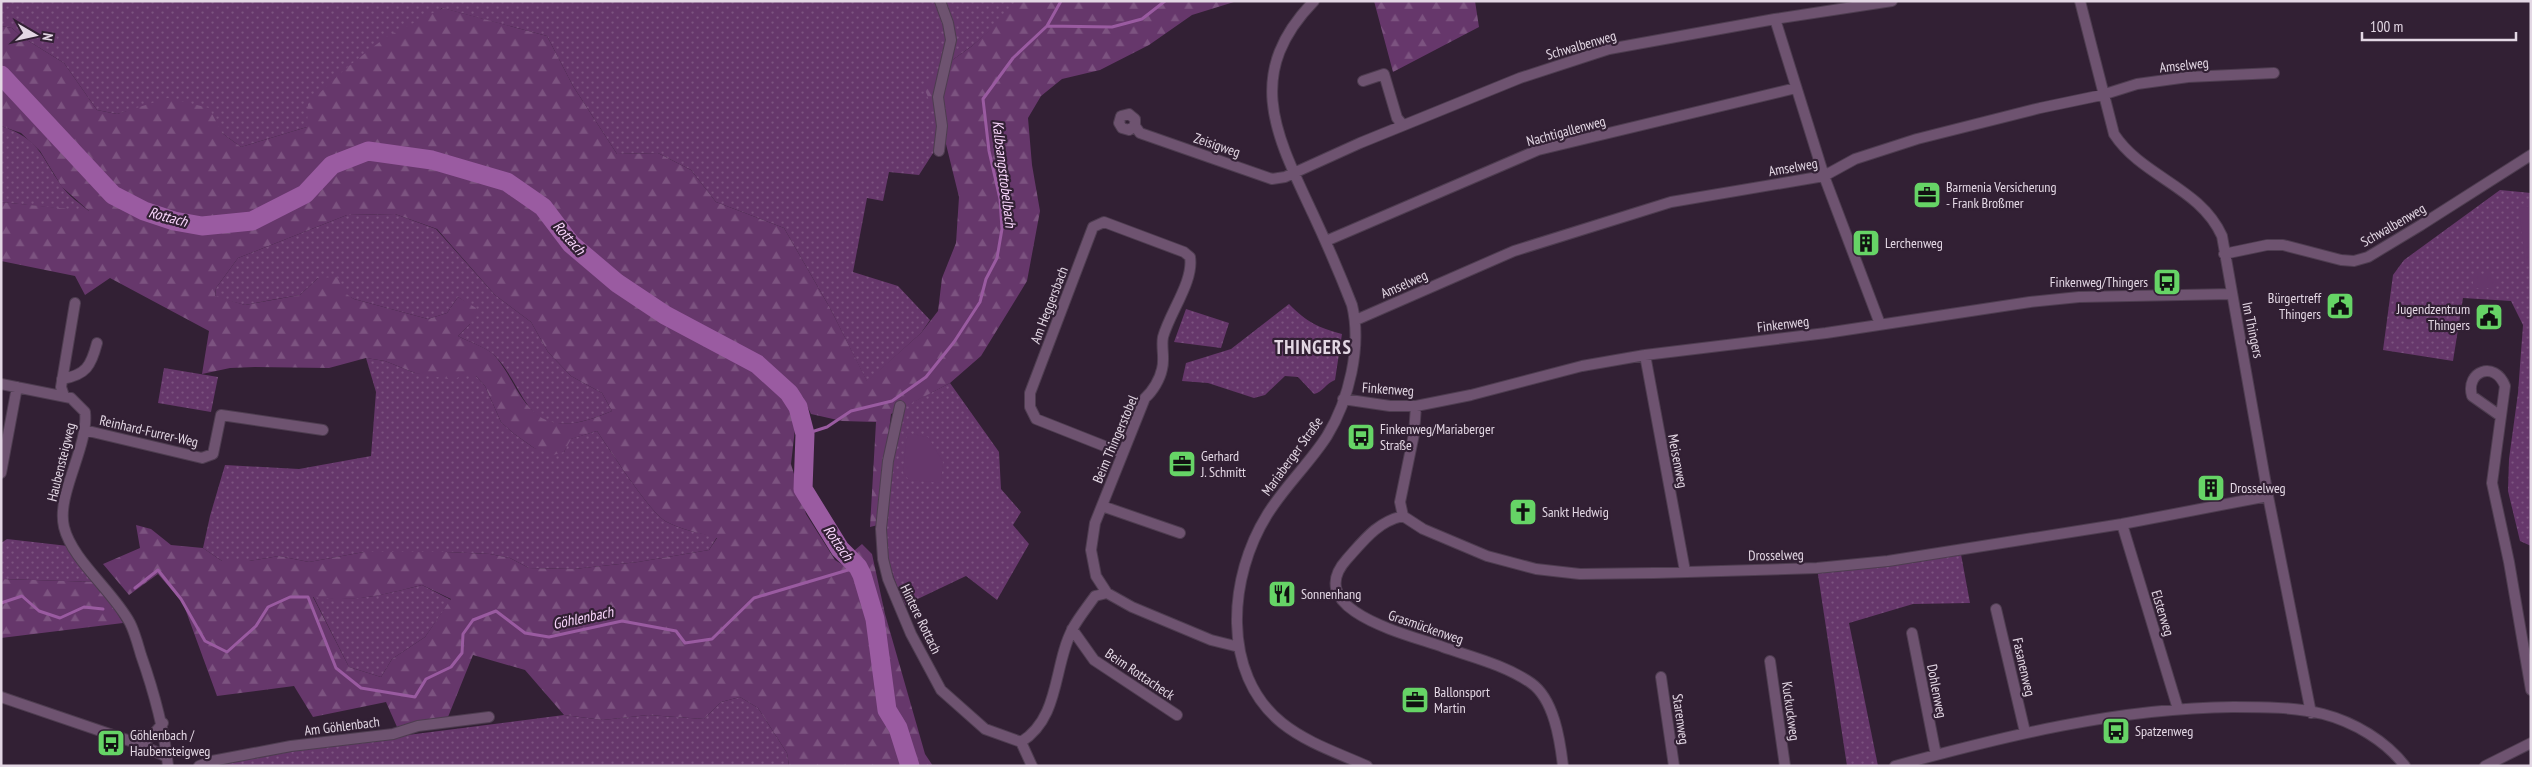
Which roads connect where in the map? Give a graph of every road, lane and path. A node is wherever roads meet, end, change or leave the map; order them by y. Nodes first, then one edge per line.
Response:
1 (940, 1) edge
2 (1314, 1) edge
3 (1892, 1) edge
4 (2080, 1) edge
5 (1826, 6) edge
6 (1775, 18) junction
7 (2274, 73) dead end
8 (1363, 81) dead end
9 (1796, 88) junction
10 (2102, 95) junction
11 (1404, 125) junction
12 (1135, 126) dead end
13 (939, 150) dead end
14 (2531, 155) edge
15 (1294, 172) junction
16 (1824, 176) junction
17 (1326, 241) junction
18 (2224, 254) junction
19 (1190, 271) joint
20 (2232, 294) junction
21 (75, 303) dead end
22 (1356, 320) junction
23 (1880, 324) junction
24 (97, 343) dead end
25 (1644, 355) junction
26 (62, 379) junction
27 (1, 384) edge
28 (17, 387) junction
29 (67, 397) junction
30 (1343, 398) junction
31 (900, 406) dead end
32 (1416, 406) junction
33 (2499, 415) dead end
34 (84, 430) junction
35 (323, 430) dead end
36 (1122, 453) junction
37 (1, 472) edge
38 (2268, 496) junction
39 (1102, 506) junction
40 (1403, 516) junction
41 (2122, 524) junction
42 (1180, 533) dead end
43 (1685, 571) junction
44 (1107, 593) junction
45 (1996, 609) dead end
46 (1072, 629) junction
47 (1912, 633) dead end
48 (1239, 647) junction
49 (1770, 660) dead end
50 (1661, 677) dead end
51 (2531, 690) edge
52 (1, 697) edge
53 (2178, 709) junction
54 (2311, 713) junction
55 (1177, 715) dead end
56 (489, 717) dead end
57 (163, 723) junction
58 (2025, 732) junction
59 (1021, 742) junction
60 (2531, 743) edge
61 (140, 744) junction
62 (1936, 755) junction
63 (168, 761) edge
64 (199, 766) edge
65 (1032, 766) edge
66 (1367, 766) edge
67 (1563, 766) edge
68 (1674, 766) edge
69 (1785, 766) edge
70 (1895, 766) edge
71 (2405, 766) edge
72 (2485, 766) edge

1 - 13 street
2 - 15 street, Mariaberger Straße
3 - 5 street, Schwalbenweg
4 - 10 street, Im Thingers
5 - 6 street, Schwalbenweg
6 - 9 street
6 - 11 street, Schwalbenweg
7 - 10 street, Amselweg
8 - 11 street
9 - 16 street
9 - 17 street, Nachtigallenweg
10 - 16 street, Amselweg
10 - 18 street, Im Thingers
11 - 15 street, Schwalbenweg
12 - 15 street, Zeisigweg
14 - 18 street, Schwalbenweg
15 - 17 street, Mariaberger Straße
16 - 22 street, Amselweg
16 - 23 street
17 - 22 street, Mariaberger Straße
18 - 20 street, Im Thingers
19 - 36 street, Beim Thingerstobel
19 - 36 street, Am Heggersbach
20 - 23 street, Finkenweg
20 - 38 street, Im Thingers
21 - 26 street
22 - 30 street, Mariaberger Straße
23 - 25 street, Finkenweg
24 - 26 street
25 - 32 street, Finkenweg
25 - 43 street, Meisenweg
26 - 29 street
27 - 28 street
28 - 29 street
28 - 37 street
29 - 34 street, Haubensteigweg
30 - 32 street, Finkenweg
30 - 48 street, Mariaberger Straße
31 - 59 street, Hintere Rottach
32 - 40 street
33 - 51 street
34 - 35 street, Reinhard-Furrer-Weg
34 - 57 street, Haubensteigweg
36 - 39 street, Beim Thingerstobel
38 - 41 street, Drosselweg
38 - 54 street, Im Thingers
39 - 42 street, Beim Thingerstobel
39 - 44 street, Beim Thingerstobel
40 - 43 street, Drosselweg
40 - 67 street, Grasmückenweg
41 - 43 street, Drosselweg
41 - 53 street, Elsterweg
44 - 46 street
44 - 48 street
45 - 58 street, Fasanenweg
46 - 55 street, Beim Rottacheck
46 - 59 street
47 - 62 street, Dohlenweg
48 - 66 street, Mariaberger Straße
49 - 69 street, Kuckuckweg
50 - 68 street, Starenweg
52 - 61 street
53 - 54 street
53 - 58 street
54 - 71 street
56 - 64 street, Am Göhlenbach
57 - 61 street
57 - 63 street, Haubensteigweg
58 - 62 street
59 - 65 street
60 - 72 street
61 - 63 street
62 - 70 street

